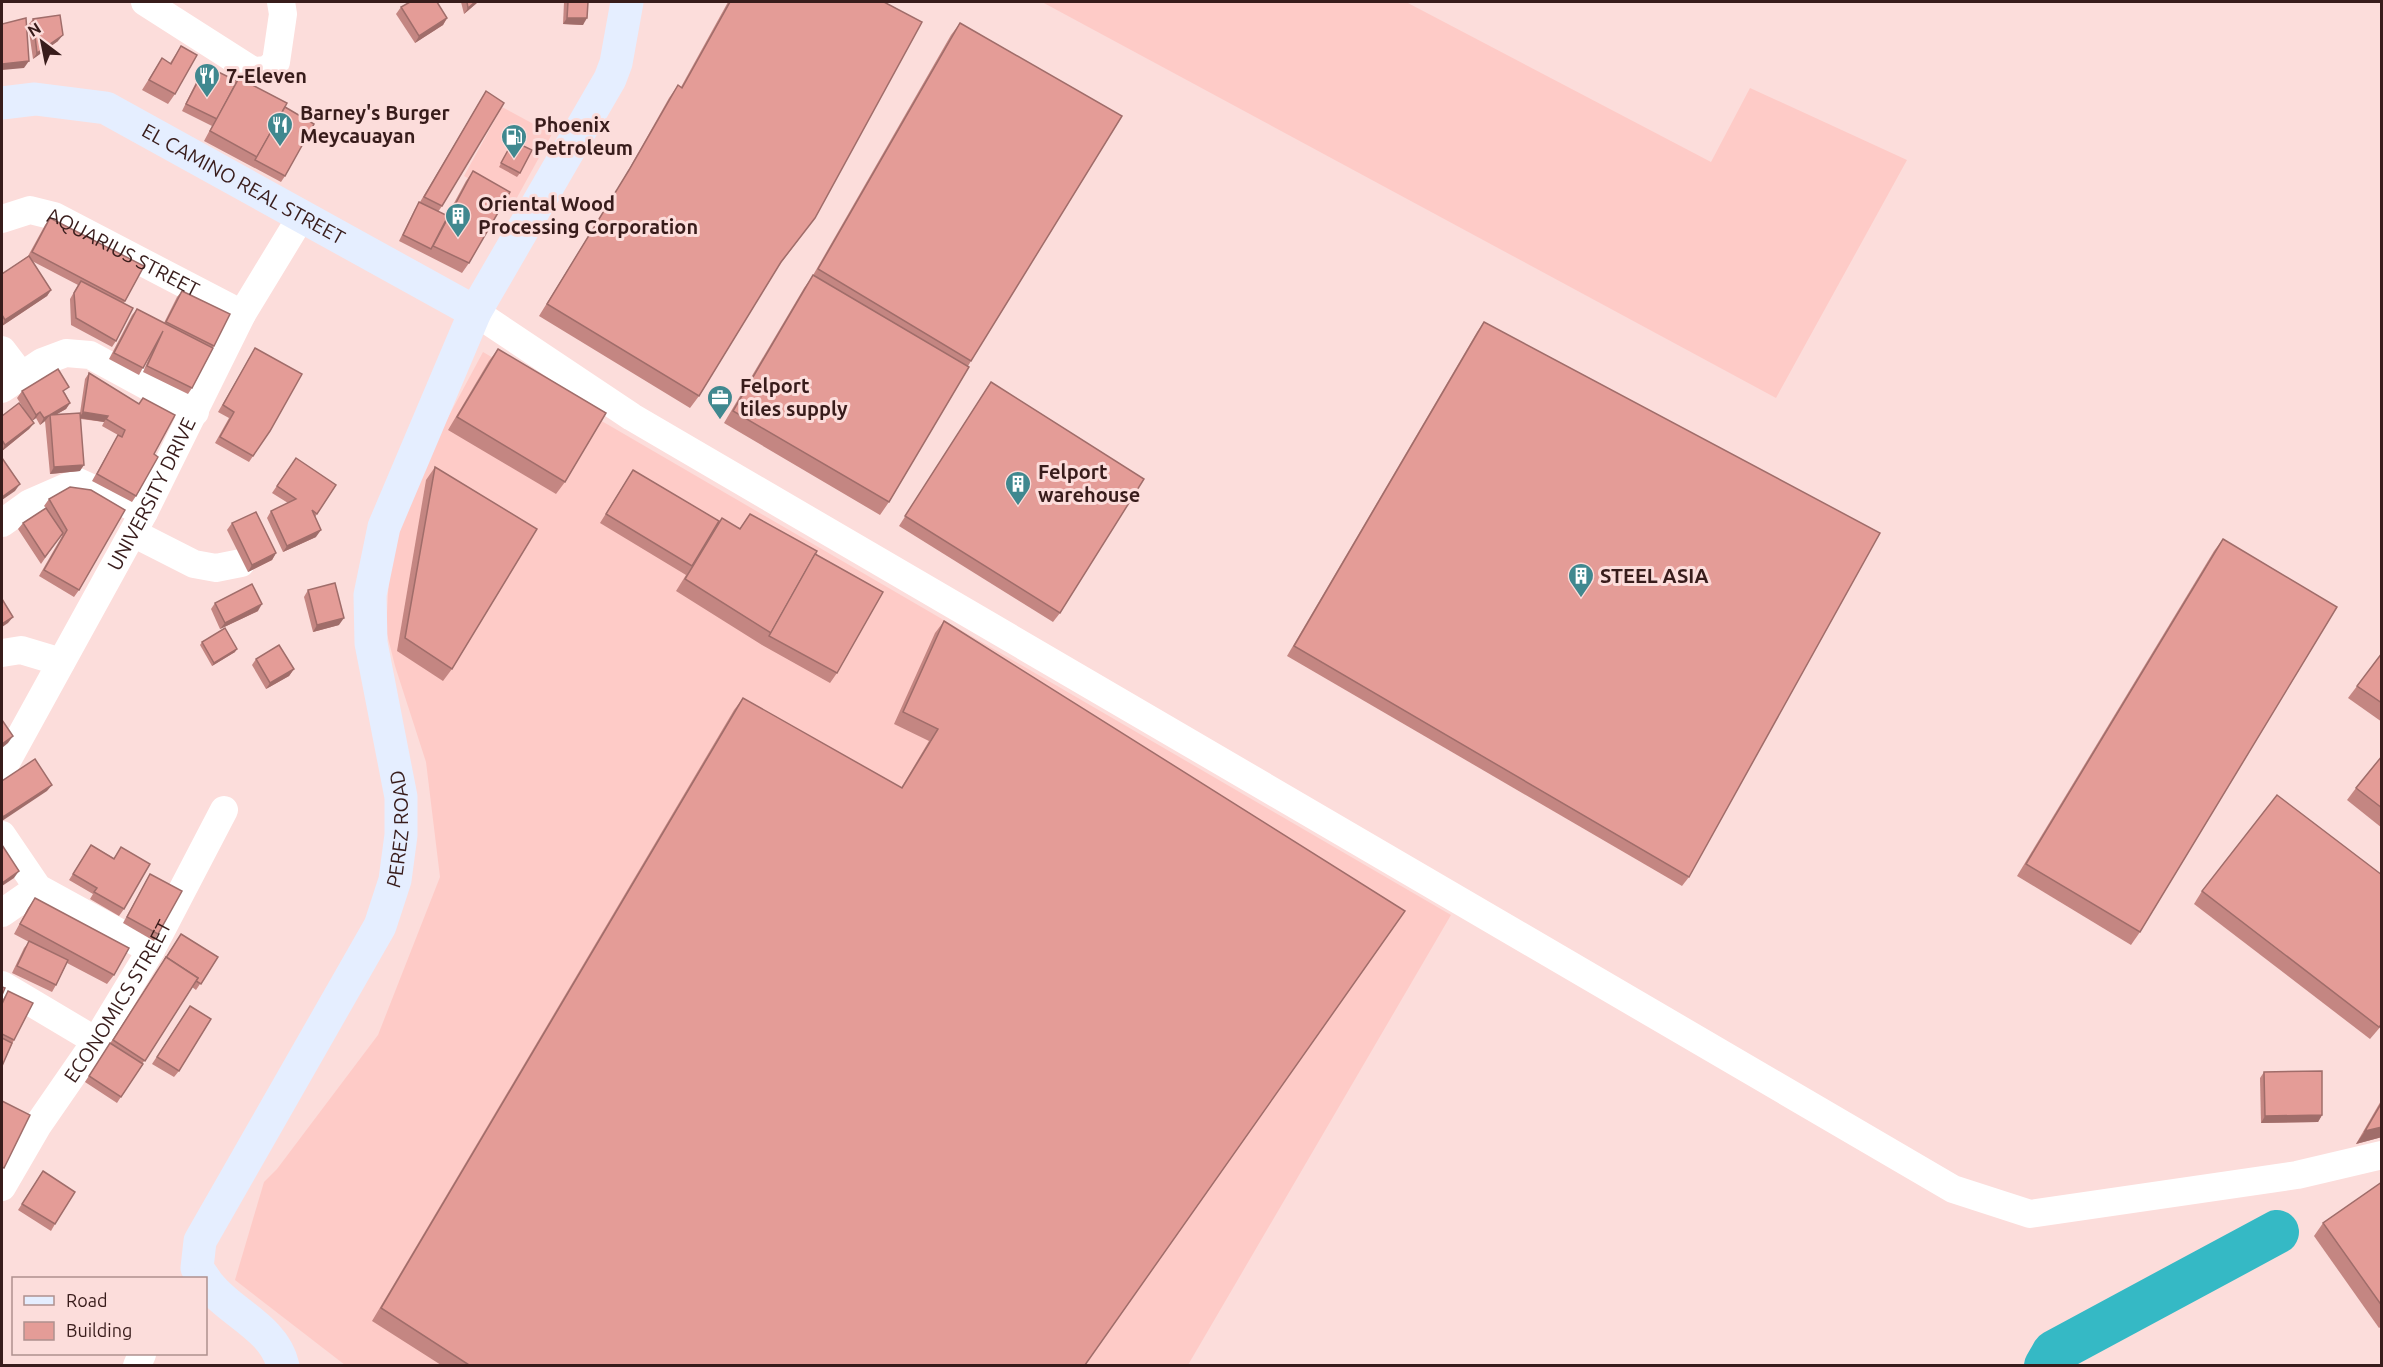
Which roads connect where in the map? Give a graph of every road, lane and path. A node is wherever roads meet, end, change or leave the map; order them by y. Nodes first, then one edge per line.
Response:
1 (145, 2) edge
2 (281, 2) edge
3 (627, 2) edge
4 (2, 103) edge
5 (301, 217) junction
6 (2, 219) edge
7 (475, 312) junction
8 (242, 314) junction
9 (2, 350) edge
10 (11, 382) edge
11 (195, 412) junction
12 (139, 523) junction
13 (2, 524) edge
14 (241, 563) dead end
15 (2, 653) edge
16 (61, 662) junction
17 (2, 770) edge
18 (224, 810) dead end
19 (2, 834) edge
20 (38, 888) junction
21 (2, 913) edge
22 (151, 950) junction
23 (2, 985) edge
24 (96, 1041) junction
25 (2382, 1155) edge
26 (2, 1187) edge
27 (198, 1276) edge
28 (207, 1285) edge
29 (283, 1365) edge

1 - 2 street
3 - 7 street, PEREZ ROAD
4 - 5 street, EL CAMINO REAL STREET
5 - 7 street, EL CAMINO REAL STREET
5 - 8 street, UNIVERSITY DRIVE
6 - 8 street, AQUARIUS STREET
7 - 25 street
7 - 27 street, PEREZ ROAD
8 - 11 street, UNIVERSITY DRIVE
9 - 10 street
10 - 11 street
11 - 12 street, UNIVERSITY DRIVE
12 - 13 street
12 - 14 street
12 - 16 street, UNIVERSITY DRIVE
15 - 16 street
16 - 17 street, UNIVERSITY DRIVE
18 - 22 street, ECONOMICS STREET
19 - 20 street
20 - 21 street
20 - 22 street
22 - 24 street, ECONOMICS STREET
23 - 24 street
24 - 26 street, ECONOMICS STREET
28 - 29 street, PEREZ ROAD

